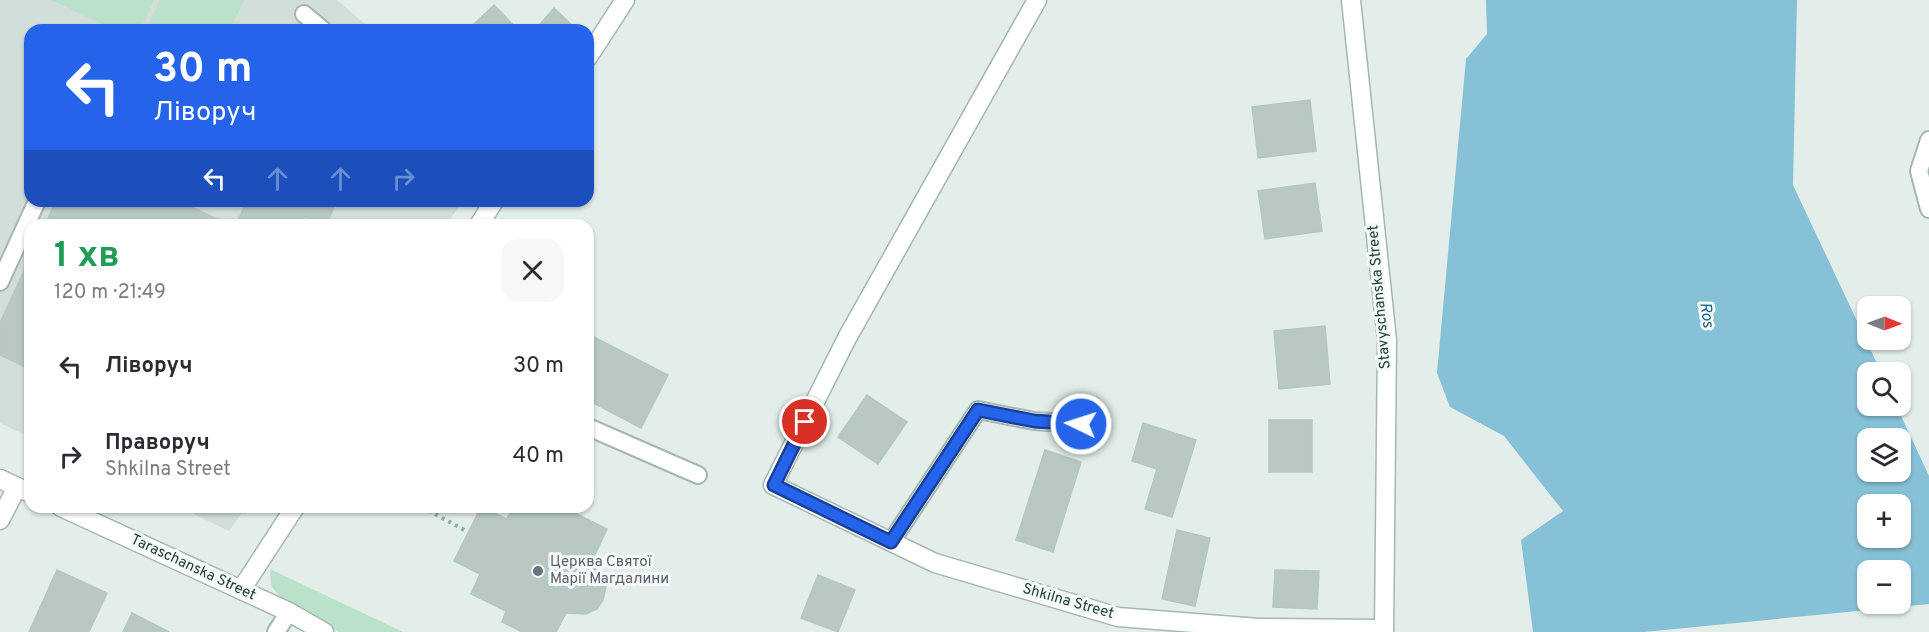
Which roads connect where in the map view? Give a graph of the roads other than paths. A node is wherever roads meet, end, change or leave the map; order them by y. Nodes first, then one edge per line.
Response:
1 (625, 0) edge
2 (1037, 0) edge
3 (1351, 0) edge
4 (304, 14) dead end
5 (316, 24) edge
6 (594, 48) edge
7 (1929, 140) edge
8 (1929, 209) edge
9 (24, 229) edge
10 (0, 282) edge
11 (1081, 424) dead end
12 (594, 430) edge
13 (698, 476) dead end
14 (0, 479) edge
15 (23, 490) edge
16 (74, 513) edge
17 (291, 513) edge
18 (0, 520) edge
19 (891, 542) junction
20 (241, 590) junction
21 (289, 612) junction
22 (1384, 630) edge
23 (276, 632) edge
24 (324, 632) edge

1 - 6 street
2 - 19 street, Shkilna Street
3 - 22 street, Stavyschanska Street
4 - 5 lane
7 - 8 lane
9 - 10 lane
11 - 19 lane
12 - 13 lane
14 - 15 street
15 - 18 street
16 - 20 street, Taraschanska Street
17 - 20 street
19 - 22 street, Shkilna Street
20 - 21 street, Taraschanska Street
21 - 23 lane
21 - 24 street, Taraschanska Street

